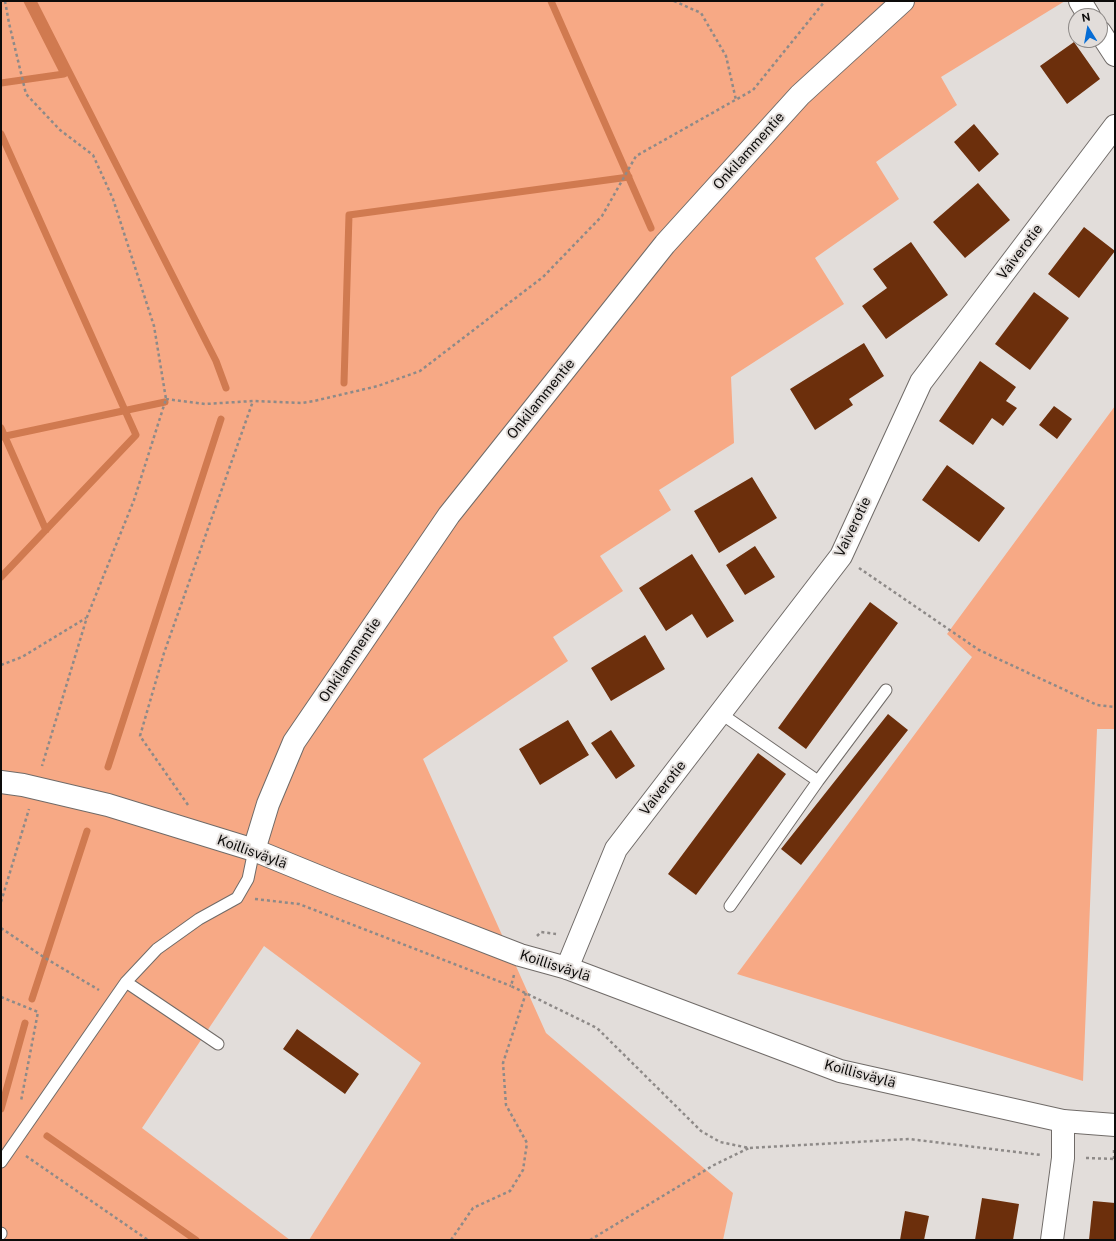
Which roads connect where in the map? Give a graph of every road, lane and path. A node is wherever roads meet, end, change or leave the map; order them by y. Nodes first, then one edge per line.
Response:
1 (5, 1) edge
2 (674, 1) edge
3 (825, 1) edge
4 (902, 1) edge
5 (1108, 44) edge
6 (1115, 55) edge
7 (736, 100) junction
8 (1115, 126) edge
9 (166, 399) junction
10 (253, 401) junction
11 (841, 556) junction
12 (87, 617) junction
13 (1, 665) edge
14 (886, 690) dead end
15 (1115, 707) edge
16 (720, 713) junction
17 (818, 781) junction
18 (1, 782) edge
19 (35, 788) junction
20 (209, 836) junction
21 (254, 850) junction
22 (237, 898) junction
23 (1, 902) edge
24 (730, 906) dead end
25 (1, 928) edge
26 (580, 938) junction
27 (520, 955) junction
28 (567, 968) junction
29 (126, 982) junction
30 (511, 986) junction
31 (526, 993) junction
32 (1, 997) edge
33 (113, 999) junction
34 (218, 1044) dead end
35 (21, 1102) dead end
36 (1063, 1121) junction
37 (1115, 1125) edge
38 (13, 1147) junction
39 (749, 1148) junction
40 (1063, 1158) junction
41 (1115, 1159) edge
42 (1, 1162) edge
43 (148, 1240) edge
44 (451, 1240) edge
45 (590, 1240) edge
46 (1052, 1240) edge

1 - 9 path
2 - 7 path
3 - 7 path
4 - 21 street, Onkilammentie
5 - 6 street
7 - 10 path
8 - 11 street, Vaiverotie
9 - 10 path
9 - 12 path
10 - 20 path
11 - 15 path
11 - 16 street, Vaiverotie
12 - 13 path
12 - 19 path
14 - 17 lane
16 - 17 lane
16 - 26 street, Vaiverotie
17 - 24 lane
18 - 19 street, Koillisväylä
19 - 20 street, Koillisväylä
19 - 23 path
20 - 21 street, Koillisväylä
21 - 22 lane
21 - 27 street, Koillisväylä
22 - 29 lane
22 - 30 path
25 - 33 path
26 - 27 path
26 - 28 street, Vaiverotie
27 - 28 street, Koillisväylä
27 - 30 path
28 - 36 street, Koillisväylä
29 - 33 lane
29 - 34 lane
30 - 31 path
31 - 39 path
31 - 44 path
32 - 35 path
33 - 38 lane
36 - 37 street, Koillisväylä
36 - 40 street
38 - 42 lane
38 - 43 path
39 - 40 path
39 - 45 path
40 - 41 path
40 - 46 street

